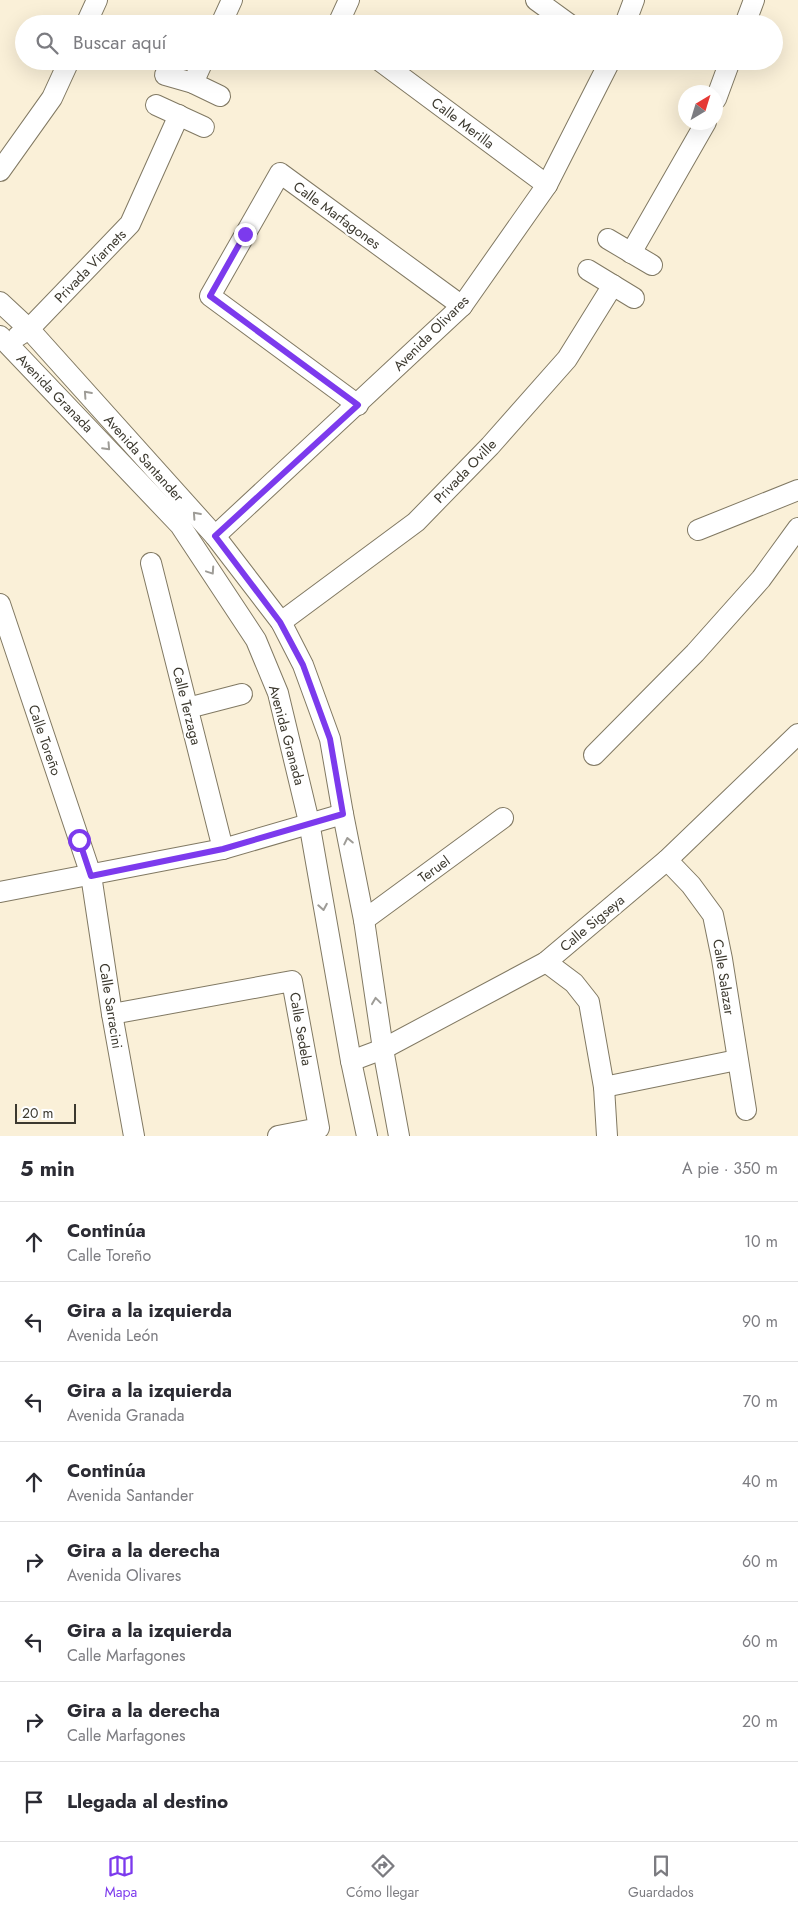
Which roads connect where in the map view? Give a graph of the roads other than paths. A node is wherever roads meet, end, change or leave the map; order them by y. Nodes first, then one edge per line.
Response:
1 (97, 0) edge
2 (232, 0) edge
3 (348, 0) edge
4 (536, 0) edge
5 (634, 0) edge
6 (754, 0) edge
7 (90, 15) edge
8 (225, 15) edge
9 (342, 15) edge
10 (557, 15) edge
11 (628, 15) edge
12 (748, 15) edge
13 (65, 70) edge
14 (199, 70) edge
15 (392, 70) edge
16 (605, 70) edge
17 (727, 70) edge
18 (166, 74) dead end
19 (193, 83) junction
20 (721, 85) edge
21 (220, 96) dead end
22 (156, 105) dead end
23 (179, 115) junction
24 (204, 127) dead end
25 (701, 130) edge
26 (0, 172) edge
27 (547, 185) junction
28 (608, 239) dead end
29 (631, 253) junction
30 (652, 266) dead end
31 (588, 270) dead end
32 (612, 285) junction
33 (634, 298) dead end
34 (0, 302) edge
35 (462, 306) junction
36 (29, 330) junction
37 (3, 344) edge
38 (358, 405) junction
39 (798, 490) edge
40 (798, 528) edge
41 (698, 530) dead end
42 (215, 536) junction
43 (151, 563) dead end
44 (0, 604) edge
45 (280, 622) junction
46 (242, 694) dead end
47 (188, 708) junction
48 (798, 734) edge
49 (594, 755) dead end
50 (343, 814) junction
51 (503, 818) dead end
52 (309, 822) junction
53 (223, 849) junction
54 (667, 860) junction
55 (91, 876) junction
56 (0, 892) edge
57 (364, 920) junction
58 (546, 962) junction
59 (112, 1014) junction
60 (382, 1049) junction
61 (737, 1060) junction
62 (350, 1061) junction
63 (604, 1087) junction
64 (746, 1110) dead end
65 (134, 1136) edge
66 (278, 1136) edge
67 (367, 1136) edge
68 (399, 1136) edge
69 (608, 1136) edge

1 - 7 street
2 - 8 street
3 - 9 street
4 - 10 street
5 - 11 street
6 - 12 street
13 - 26 street
14 - 19 street
15 - 27 street, Calle Merilla
16 - 27 street, Avenida Olivares
17 - 20 street
18 - 19 street
19 - 21 street
22 - 23 street
23 - 24 street
23 - 36 street, Privada Viarnets
25 - 29 street
27 - 35 street, Avenida Olivares
28 - 29 street
29 - 30 street
31 - 32 street
32 - 33 street
32 - 45 street, Privada Oville
34 - 36 street, Avenida Santander
35 - 38 street, Avenida Olivares
35 - 38 street, Calle Marfagones
36 - 37 street, Privada Viarnets
42 -> 36 street, Avenida Santander
37 -> 52 street, Avenida Granada
38 - 42 street, Avenida Olivares
39 - 41 street
40 - 49 street
42 - 45 street, Avenida Santander
43 - 47 street, Calle Terzaga
44 - 55 street, Calle Toreño
45 - 50 street
46 - 47 street
47 - 53 street, Calle Terzaga
48 - 54 street, Calle Sigseya
50 - 52 street
57 -> 50 street
51 - 57 street, Teruel
52 - 53 street
52 -> 62 street, Avenida Granada
53 - 55 street
54 - 58 street, Calle Sigseya
54 - 61 street, Calle Salazar
55 - 56 street
55 - 59 street, Calle Sarracini
60 -> 57 street
58 - 60 street, Calle Sigseya
58 - 63 street
59 - 65 street, Calle Sarracini
59 - 66 street, Calle Sedela
60 - 62 street, Calle Sigseya
60 - 68 street
61 - 63 street
61 - 64 street, Calle Salazar
62 - 67 street, Avenida Granada
63 - 69 street

